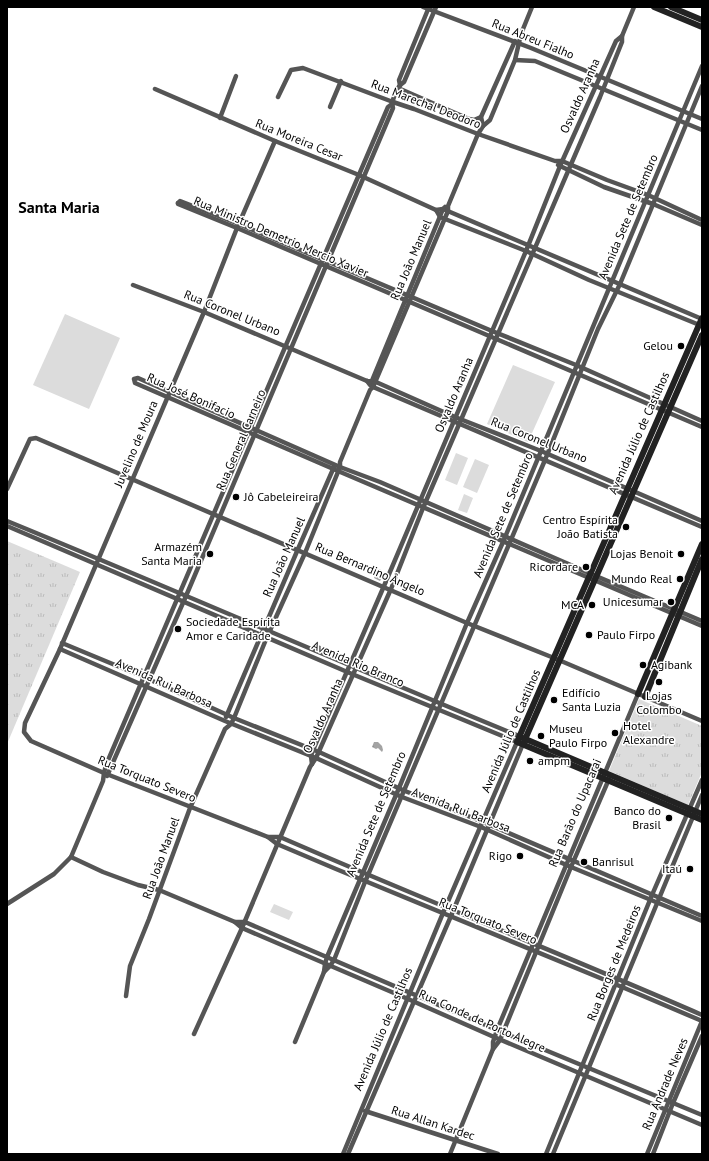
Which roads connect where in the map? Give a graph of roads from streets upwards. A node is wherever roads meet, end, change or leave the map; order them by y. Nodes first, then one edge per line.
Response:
1 (532, 7) edge
2 (634, 7) edge
3 (654, 7) edge
4 (427, 8) edge
5 (435, 9) edge
6 (674, 10) edge
7 (702, 20) edge
8 (702, 27) edge
9 (419, 31) junction
10 (425, 33) junction
11 (521, 34) junction
12 (622, 36) junction
13 (514, 42) junction
14 (520, 44) junction
15 (410, 54) junction
16 (415, 57) junction
17 (515, 60) junction
18 (702, 66) edge
19 (405, 72) junction
20 (236, 76) dead end
21 (600, 78) junction
22 (341, 81) junction
23 (606, 81) junction
24 (596, 85) junction
25 (702, 86) edge
26 (399, 87) junction
27 (603, 88) junction
28 (154, 89) dead end
29 (692, 90) junction
30 (699, 94) junction
31 (278, 97) dead end
32 (393, 101) junction
33 (587, 105) junction
34 (330, 107) dead end
35 (595, 108) junction
36 (683, 111) junction
37 (690, 114) junction
38 (481, 117) junction
39 (220, 118) junction
40 (702, 119) edge
41 (679, 120) junction
42 (686, 123) junction
43 (483, 126) junction
44 (702, 130) edge
45 (478, 134) junction
46 (672, 138) junction
47 (274, 141) junction
48 (678, 141) junction
49 (555, 161) junction
50 (562, 161) junction
51 (570, 164) junction
52 (560, 166) junction
53 (568, 170) junction
54 (361, 176) junction
55 (656, 176) junction
56 (663, 179) junction
57 (608, 180) junction
58 (604, 187) junction
59 (648, 195) junction
60 (655, 198) junction
61 (646, 201) junction
62 (653, 204) junction
63 (545, 205) junction
64 (345, 206) junction
65 (350, 208) junction
66 (552, 208) junction
67 (446, 209) junction
68 (436, 210) junction
69 (442, 218) junction
70 (692, 218) junction
71 (702, 220) edge
72 (337, 224) junction
73 (702, 225) edge
74 (238, 226) junction
75 (342, 227) junction
76 (491, 230) junction
77 (488, 236) junction
78 (629, 241) junction
79 (329, 242) junction
80 (636, 244) junction
81 (335, 245) junction
82 (529, 245) junction
83 (535, 247) junction
84 (526, 251) junction
85 (532, 254) junction
86 (427, 255) junction
87 (321, 262) junction
88 (327, 264) junction
89 (592, 274) junction
90 (590, 280) junction
91 (612, 281) junction
92 (620, 284) junction
93 (133, 285) dead end
94 (609, 287) junction
95 (310, 288) junction
96 (617, 290) junction
97 (315, 291) junction
98 (642, 294) junction
99 (413, 297) junction
100 (406, 298) junction
101 (640, 300) junction
102 (410, 302) junction
103 (676, 308) junction
104 (301, 309) junction
105 (306, 311) junction
106 (204, 312) junction
107 (674, 314) junction
108 (701, 321) edge
109 (593, 326) junction
110 (293, 329) junction
111 (598, 329) junction
112 (492, 331) junction
113 (298, 332) junction
114 (498, 333) junction
115 (702, 335) edge
116 (489, 337) junction
117 (391, 339) junction
118 (495, 339) junction
119 (288, 347) junction
120 (576, 366) junction
121 (583, 368) junction
122 (278, 370) junction
123 (573, 372) junction
124 (580, 375) junction
125 (371, 384) junction
126 (623, 387) junction
127 (266, 391) junction
128 (621, 392) junction
129 (168, 394) junction
130 (271, 394) junction
131 (666, 408) junction
132 (257, 412) junction
133 (262, 414) junction
134 (454, 419) junction
135 (702, 421) edge
136 (460, 422) junction
137 (702, 427) edge
138 (256, 430) junction
139 (251, 432) junction
140 (541, 451) junction
141 (240, 453) junction
142 (547, 454) junction
143 (245, 456) junction
144 (538, 457) junction
145 (545, 460) junction
146 (337, 467) junction
147 (231, 472) junction
148 (237, 475) junction
149 (132, 479) junction
150 (606, 479) junction
151 (380, 482) junction
152 (604, 484) junction
153 (377, 488) junction
154 (7, 489) edge
155 (629, 492) junction
156 (222, 495) junction
157 (228, 498) junction
158 (423, 501) junction
159 (421, 506) junction
160 (671, 508) junction
161 (316, 509) junction
162 (322, 512) junction
163 (214, 513) junction
164 (669, 513) junction
165 (220, 516) junction
166 (7, 521) edge
167 (702, 521) edge
168 (7, 526) edge
169 (702, 527) edge
170 (203, 537) junction
171 (504, 539) junction
172 (210, 540) junction
173 (510, 542) junction
174 (702, 544) edge
175 (59, 545) junction
176 (298, 549) junction
177 (305, 552) junction
178 (98, 558) junction
179 (194, 559) junction
180 (702, 560) edge
181 (201, 562) junction
182 (95, 564) junction
183 (143, 577) junction
184 (186, 578) junction
185 (592, 578) junction
186 (193, 581) junction
187 (141, 584) junction
188 (384, 586) junction
189 (390, 589) junction
190 (180, 593) junction
191 (186, 596) junction
192 (177, 599) junction
193 (275, 601) junction
194 (183, 602) junction
195 (282, 604) junction
196 (676, 612) junction
197 (225, 613) junction
198 (223, 618) junction
199 (702, 621) edge
200 (467, 623) junction
201 (474, 626) junction
202 (702, 626) edge
203 (262, 632) junction
204 (270, 632) junction
205 (267, 637) junction
206 (160, 638) junction
207 (166, 640) junction
208 (62, 643) junction
209 (60, 648) junction
210 (310, 649) junction
211 (307, 654) junction
212 (557, 659) junction
213 (102, 660) junction
214 (349, 665) junction
215 (100, 666) junction
216 (248, 666) junction
217 (355, 668) junction
218 (254, 669) junction
219 (347, 672) junction
220 (352, 674) junction
221 (144, 677) junction
222 (149, 680) junction
223 (144, 684) junction
224 (408, 690) junction
225 (638, 694) junction
226 (405, 696) junction
227 (188, 697) junction
228 (645, 697) junction
229 (435, 702) junction
230 (185, 703) junction
231 (441, 704) junction
232 (432, 707) junction
233 (438, 710) junction
234 (227, 715) junction
235 (234, 718) junction
236 (225, 721) junction
237 (702, 721) edge
238 (231, 724) junction
239 (225, 729) junction
240 (24, 732) joint
241 (276, 735) junction
242 (521, 740) junction
243 (274, 741) junction
244 (313, 750) junction
245 (319, 752) junction
246 (310, 756) junction
247 (316, 758) junction
248 (508, 763) junction
249 (312, 764) junction
250 (514, 766) junction
251 (106, 774) junction
252 (607, 776) junction
253 (379, 779) junction
254 (702, 780) edge
255 (376, 785) junction
256 (399, 788) junction
257 (405, 791) junction
258 (396, 794) junction
259 (702, 795) edge
260 (402, 797) junction
261 (492, 802) junction
262 (498, 805) junction
263 (190, 808) junction
264 (691, 812) junction
265 (463, 814) junction
266 (702, 814) edge
267 (461, 820) junction
268 (702, 820) edge
269 (482, 825) junction
270 (488, 827) junction
271 (679, 832) junction
272 (685, 836) junction
273 (268, 837) junction
274 (280, 837) junction
275 (277, 844) junction
276 (529, 845) junction
277 (71, 857) junction
278 (568, 859) junction
279 (574, 861) junction
280 (339, 863) junction
281 (566, 864) junction
282 (571, 867) junction
283 (336, 869) junction
284 (362, 873) junction
285 (661, 875) junction
286 (368, 876) junction
287 (667, 877) junction
288 (359, 879) junction
289 (365, 882) junction
290 (558, 884) junction
291 (563, 886) junction
292 (159, 890) junction
293 (408, 892) junction
294 (405, 898) junction
295 (651, 898) junction
296 (351, 899) junction
297 (658, 900) junction
298 (550, 901) junction
299 (357, 902) junction
300 (7, 904) edge
301 (556, 904) junction
302 (446, 907) junction
303 (454, 910) junction
304 (443, 913) junction
305 (451, 916) junction
306 (698, 916) edge
307 (475, 919) junction
308 (702, 921) edge
309 (235, 922) junction
310 (245, 922) junction
311 (472, 925) junction
312 (242, 928) junction
313 (533, 944) junction
314 (305, 948) junction
315 (531, 949) junction
316 (538, 949) junction
317 (302, 954) junction
318 (327, 957) junction
319 (570, 959) junction
320 (334, 960) junction
321 (325, 964) junction
322 (568, 965) junction
323 (330, 966) junction
324 (324, 972) junction
325 (373, 976) junction
326 (618, 978) junction
327 (625, 981) junction
328 (369, 983) junction
329 (616, 984) junction
330 (622, 987) junction
331 (514, 988) junction
332 (520, 990) junction
333 (648, 992) junction
334 (411, 993) junction
335 (416, 995) junction
336 (126, 996) dead end
337 (646, 997) junction
338 (408, 999) junction
339 (414, 1001) junction
340 (608, 1004) junction
341 (614, 1006) junction
342 (458, 1013) junction
343 (702, 1015) edge
344 (454, 1019) junction
345 (702, 1021) edge
346 (600, 1025) junction
347 (605, 1027) junction
348 (497, 1030) junction
349 (503, 1032) junction
350 (194, 1034) dead end
351 (702, 1036) edge
352 (494, 1038) junction
353 (500, 1040) junction
354 (295, 1042) dead end
355 (696, 1042) junction
356 (540, 1048) junction
357 (493, 1049) junction
358 (386, 1051) junction
359 (392, 1053) junction
360 (536, 1055) junction
361 (582, 1065) junction
362 (588, 1068) junction
363 (578, 1073) junction
364 (584, 1076) junction
365 (630, 1085) junction
366 (626, 1093) junction
367 (671, 1102) junction
368 (668, 1110) junction
369 (364, 1111) junction
370 (702, 1115) edge
371 (561, 1117) junction
372 (567, 1120) junction
373 (702, 1124) edge
374 (456, 1140) junction
375 (547, 1152) edge
376 (650, 1153) edge
377 (343, 1154) edge
378 (348, 1154) edge
379 (450, 1154) edge
380 (498, 1154) edge
381 (554, 1154) edge

1 - 11 street, Rua João Manuel
2 - 12 street, Osvaldo Aranha
3 - 6 street
4 - 5 street, Rua Abreu Fialho
4 - 9 street, Rua General Carneiro
5 - 10 street, Rua General Carneiro
5 - 13 street, Rua Abreu Fialho
6 - 7 street
6 - 8 street
9 - 10 street
9 - 15 street, Rua General Carneiro
10 - 16 street, Rua General Carneiro
11 - 13 street, Rua João Manuel
11 - 14 street, Rua João Manuel
12 - 21 street, Osvaldo Aranha
12 - 23 street, Osvaldo Aranha
13 - 14 street, Rua Abreu Fialho
13 - 38 street, Rua João Manuel
14 - 17 street, Rua João Manuel
14 - 21 street, Rua Abreu Fialho
15 - 16 street
15 - 19 street, Rua General Carneiro
16 - 19 street, Rua General Carneiro
17 - 24 street, Rua Abreu Fialho
17 - 43 street, Rua João Manuel
18 - 29 street, Avenida Sete de Setembro
19 - 26 street, Rua General Carneiro
20 - 39 street
21 - 23 street, Rua Abreu Fialho
21 - 24 street, Osvaldo Aranha
22 - 31 street, Rua Marechal Deodoro
22 - 32 street, Rua Marechal Deodoro
22 - 34 street
23 - 27 street, Osvaldo Aranha
23 - 36 street, Rua Abreu Fialho
24 - 27 street, Rua Abreu Fialho
24 - 33 street, Osvaldo Aranha
25 - 30 street, Avenida Sete de Setembro
26 - 32 street, Rua General Carneiro
26 - 38 street, Rua Marechal Deodoro
27 - 35 street, Osvaldo Aranha
27 - 41 street, Rua Abreu Fialho
28 - 39 street, Rua Moreira Cesar
29 - 30 street
29 - 36 street, Avenida Sete de Setembro
30 - 37 street, Avenida Sete de Setembro
32 - 45 street, Rua Marechal Deodoro
32 - 54 street, Rua General Carneiro
33 - 35 street
33 - 50 street, Osvaldo Aranha
35 - 51 street, Osvaldo Aranha
36 - 37 street, Rua Abreu Fialho
36 - 41 street, Avenida Sete de Setembro
37 - 40 street, Rua Abreu Fialho
37 - 42 street, Avenida Sete de Setembro
38 - 43 street
39 - 47 street, Rua Moreira Cesar
41 - 42 street, Rua Abreu Fialho
41 - 46 street, Avenida Sete de Setembro
42 - 44 street, Rua Abreu Fialho
42 - 48 street, Avenida Sete de Setembro
43 - 45 street, Rua João Manuel
45 - 49 street, Rua Marechal Deodoro
45 - 67 street, Rua João Manuel
46 - 48 street
46 - 55 street, Avenida Sete de Setembro
47 - 54 street, Rua Moreira Cesar
47 - 74 street, Juvelino de Moura
48 - 56 street, Avenida Sete de Setembro
49 - 50 street, Rua Marechal Deodoro
49 - 52 street, Rua Marechal Deodoro
50 - 51 street, Rua Marechal Deodoro
50 - 52 street, Osvaldo Aranha
51 - 53 street, Osvaldo Aranha
51 - 57 street, Rua Marechal Deodoro
52 - 53 street, Rua Marechal Deodoro
52 - 63 street, Osvaldo Aranha
53 - 58 street, Rua Marechal Deodoro
53 - 66 street, Osvaldo Aranha
54 - 64 street, Rua General Carneiro
54 - 65 street, Rua General Carneiro
54 - 68 street, Rua Moreira Cesar
55 - 56 street
55 - 59 street, Avenida Sete de Setembro
56 - 60 street, Avenida Sete de Setembro
57 - 58 street
57 - 59 street, Rua Marechal Deodoro
58 - 61 street, Rua Marechal Deodoro
59 - 60 street, Rua Marechal Deodoro
59 - 61 street, Avenida Sete de Setembro
60 - 62 street, Avenida Sete de Setembro
60 - 70 street, Rua Marechal Deodoro
61 - 62 street, Rua Marechal Deodoro
61 - 78 street, Avenida Sete de Setembro
62 - 70 street, Rua Marechal Deodoro
62 - 80 street, Avenida Sete de Setembro
63 - 66 street
63 - 82 street, Osvaldo Aranha
64 - 65 street
64 - 72 street, Rua General Carneiro
65 - 75 street, Rua General Carneiro
66 - 83 street, Osvaldo Aranha
67 - 68 street
67 - 69 street, Rua João Manuel
67 - 76 street
68 - 69 street
69 - 77 street
69 - 86 street, Rua João Manuel
70 - 71 street, Rua Marechal Deodoro
70 - 73 street, Rua Marechal Deodoro
72 - 75 street
72 - 79 street, Rua General Carneiro
74 - 74 street, Rua Ministro Demetrio Mercio Xavier
74 - 87 street, Rua Ministro Demetrio Mercio Xavier
74 - 106 street, Juvelino de Moura
75 - 81 street, Rua General Carneiro
76 - 77 street
76 - 82 street
77 - 84 street
78 - 80 street
78 - 91 street, Avenida Sete de Setembro
79 - 81 street
79 - 87 street, Rua General Carneiro
80 - 92 street, Avenida Sete de Setembro
81 - 88 street, Rua General Carneiro
82 - 83 street
82 - 84 street, Osvaldo Aranha
83 - 85 street, Osvaldo Aranha
83 - 89 street
84 - 85 street
84 - 112 street, Osvaldo Aranha
85 - 90 street
85 - 114 street, Osvaldo Aranha
86 - 99 street, Rua João Manuel
86 - 100 street, Rua João Manuel
87 - 88 street, Rua Ministro Demetrio Mercio Xavier
87 - 95 street, Rua General Carneiro
88 - 97 street, Rua General Carneiro
88 - 100 street, Rua Ministro Demetrio Mercio Xavier
89 - 90 street
89 - 91 street
90 - 94 street
91 - 92 street
91 - 94 street, Avenida Sete de Setembro
92 - 96 street, Avenida Sete de Setembro
92 - 98 street
93 - 106 street, Rua Coronel Urbano
94 - 96 street
94 - 109 street, Avenida Sete de Setembro
95 - 97 street
95 - 104 street, Rua General Carneiro
96 - 101 street
96 - 111 street, Avenida Sete de Setembro
97 - 105 street, Rua General Carneiro
98 - 101 street
98 - 103 street
99 - 100 street, Rua Ministro Demetrio Mercio Xavier
99 - 102 street, Rua João Manuel
99 - 112 street, Rua Ministro Demetrio Mercio Xavier
100 - 102 street, Rua Ministro Demetrio Mercio Xavier
100 - 117 street, Rua João Manuel
101 - 107 street
102 - 116 street, Rua Ministro Demetrio Mercio Xavier
102 - 117 street, Rua João Manuel
103 - 107 street
103 - 108 street
104 - 105 street
104 - 110 street, Rua General Carneiro
105 - 113 street, Rua General Carneiro
106 - 119 street, Rua Coronel Urbano
106 - 129 street, Juvelino de Moura
107 - 108 street
108 - 131 street, Avenida Júlio de Castilhos
109 - 111 street
109 - 120 street, Avenida Sete de Setembro
110 - 113 street
110 - 119 street, Rua General Carneiro
111 - 121 street, Avenida Sete de Setembro
112 - 114 street, Rua Ministro Demetrio Mercio Xavier
112 - 116 street, Osvaldo Aranha
113 - 119 street, Rua General Carneiro
114 - 118 street, Osvaldo Aranha
114 - 120 street, Rua Ministro Demetrio Mercio Xavier
115 - 131 street, Avenida Júlio de Castilhos
116 - 118 street, Rua Ministro Demetrio Mercio Xavier
116 - 134 street, Osvaldo Aranha
117 - 125 street, Rua João Manuel
118 - 123 street, Rua Ministro Demetrio Mercio Xavier
118 - 136 street, Osvaldo Aranha
119 - 122 street, Rua General Carneiro
119 - 125 street, Rua Coronel Urbano
120 - 121 street, Rua Ministro Demetrio Mercio Xavier
120 - 123 street, Avenida Sete de Setembro
121 - 124 street, Avenida Sete de Setembro
121 - 126 street, Rua Ministro Demetrio Mercio Xavier
122 - 127 street, Rua General Carneiro
122 - 130 street, Rua General Carneiro
123 - 124 street, Rua Ministro Demetrio Mercio Xavier
123 - 140 street, Avenida Sete de Setembro
124 - 128 street, Rua Ministro Demetrio Mercio Xavier
124 - 142 street, Avenida Sete de Setembro
125 - 134 street, Rua Coronel Urbano
125 - 146 street, Rua João Manuel
126 - 128 street
126 - 131 street, Rua Ministro Demetrio Mercio Xavier
127 - 130 street
127 - 132 street, Rua General Carneiro
128 - 131 street, Rua Ministro Demetrio Mercio Xavier
129 - 129 street, Rua José Bonifacio
129 - 139 street, Rua José Bonifacio
129 - 149 street, Juvelino de Moura
130 - 133 street, Rua General Carneiro
131 - 135 street, Rua Ministro Demetrio Mercio Xavier
131 - 137 street, Rua Ministro Demetrio Mercio Xavier
131 - 155 street, Avenida Júlio de Castilhos
132 - 133 street
132 - 139 street, Rua General Carneiro
133 - 138 street, Rua General Carneiro
134 - 136 street, Rua Coronel Urbano
134 - 158 street, Osvaldo Aranha
136 - 140 street, Rua Coronel Urbano
136 - 144 street, Rua Coronel Urbano
136 - 158 street, Osvaldo Aranha
138 - 139 street, Rua José Bonifacio
138 - 146 street, Rua José Bonifacio
139 - 141 street, Rua General Carneiro
139 - 143 street, Rua General Carneiro
139 - 146 street, Rua José Bonifacio
140 - 142 street, Rua Coronel Urbano
140 - 144 street, Avenida Sete de Setembro
141 - 143 street
141 - 147 street, Rua General Carneiro
142 - 145 street, Avenida Sete de Setembro
142 - 150 street, Rua Coronel Urbano
143 - 148 street, Rua General Carneiro
144 - 145 street, Rua Coronel Urbano
144 - 171 street, Avenida Sete de Setembro
145 - 152 street, Rua Coronel Urbano
145 - 173 street, Avenida Sete de Setembro
146 - 151 street, Rua José Bonifacio
146 - 153 street, Rua José Bonifacio
146 - 161 street, Rua João Manuel
146 - 162 street, Rua João Manuel
147 - 148 street
147 - 156 street, Rua General Carneiro
148 - 157 street, Rua General Carneiro
149 - 154 street, Rua Bernardino Ângelo
149 - 163 street, Rua Bernardino Ângelo
149 - 178 street, Juvelino de Moura
150 - 152 street
150 - 155 street, Rua Coronel Urbano
151 - 153 street
151 - 158 street, Rua José Bonifacio
152 - 155 street, Rua Coronel Urbano
153 - 159 street, Rua José Bonifacio
155 - 160 street, Rua Coronel Urbano
155 - 164 street, Rua Coronel Urbano
155 - 185 street, Avenida Júlio de Castilhos
156 - 157 street
156 - 163 street, Rua General Carneiro
157 - 165 street, Rua General Carneiro
158 - 159 street, Osvaldo Aranha
158 - 171 street, Rua José Bonifacio
159 - 171 street, Rua José Bonifacio
159 - 188 street, Osvaldo Aranha
159 - 189 street, Osvaldo Aranha
160 - 164 street
160 - 167 street, Rua Coronel Urbano
161 - 162 street
161 - 176 street, Rua João Manuel
162 - 177 street, Rua João Manuel
163 - 165 street, Rua Bernardino Ângelo
163 - 170 street, Rua General Carneiro
164 - 169 street, Rua Coronel Urbano
165 - 172 street, Rua General Carneiro
165 - 176 street, Rua Bernardino Ângelo
166 - 175 street, Avenida Rio Branco
168 - 175 street, Avenida Rio Branco
170 - 172 street
170 - 179 street, Rua General Carneiro
171 - 173 street, Rua José Bonifacio
171 - 200 street, Avenida Sete de Setembro
172 - 181 street, Rua General Carneiro
173 - 185 street, Rua José Bonifacio
173 - 201 street, Avenida Sete de Setembro
174 - 196 street, Rua Barão do Upacarai
175 - 178 street, Avenida Rio Branco
175 - 182 street, Avenida Rio Branco
176 - 177 street, Rua Bernardino Ângelo
176 - 193 street, Rua João Manuel
177 - 188 street, Rua Bernardino Ângelo
177 - 195 street, Rua João Manuel
178 - 182 street, Juvelino de Moura
178 - 183 street, Avenida Rio Branco
179 - 181 street
179 - 184 street, Rua General Carneiro
180 - 196 street, Rua Barão do Upacarai
181 - 186 street, Rua General Carneiro
182 - 187 street, Avenida Rio Branco
182 - 208 street, Juvelino de Moura
183 - 187 street
183 - 190 street, Avenida Rio Branco
184 - 186 street
184 - 190 street, Rua General Carneiro
185 - 196 street, Rua José Bonifacio
185 - 212 street, Avenida Júlio de Castilhos
186 - 191 street, Rua General Carneiro
187 - 192 street, Avenida Rio Branco
188 - 189 street, Rua Bernardino Ângelo
188 - 214 street, Osvaldo Aranha
189 - 200 street, Rua Bernardino Ângelo
189 - 217 street, Osvaldo Aranha
190 - 191 street, Avenida Rio Branco
190 - 192 street, Rua General Carneiro
191 - 194 street, Rua General Carneiro
191 - 197 street, Avenida Rio Branco
192 - 194 street, Avenida Rio Branco
192 - 206 street, Rua General Carneiro
193 - 195 street
193 - 203 street, Rua João Manuel
194 - 198 street, Avenida Rio Branco
194 - 207 street, Rua General Carneiro
195 - 204 street, Rua João Manuel
196 - 199 street, Rua José Bonifacio
196 - 202 street, Rua José Bonifacio
196 - 225 street, Rua Barão do Upacarai
196 - 228 street, Rua Barão do Upacarai
197 - 198 street
197 - 203 street, Avenida Rio Branco
198 - 203 street, Avenida Rio Branco
200 - 201 street, Rua Bernardino Ângelo
200 - 229 street, Avenida Sete de Setembro
201 - 212 street, Rua Bernardino Ângelo
201 - 231 street, Avenida Sete de Setembro
203 - 204 street, Avenida Rio Branco
203 - 205 street, Avenida Rio Branco
203 - 216 street, Rua João Manuel
204 - 205 street, Rua João Manuel
204 - 210 street, Avenida Rio Branco
205 - 211 street, Avenida Rio Branco
205 - 218 street, Rua João Manuel
206 - 207 street
206 - 221 street, Rua General Carneiro
207 - 222 street, Rua General Carneiro
208 - 209 street, Juvelino de Moura
208 - 213 street, Avenida Rui Barbosa
209 - 215 street, Avenida Rui Barbosa
209 - 240 street, Juvelino de Moura
210 - 211 street
210 - 214 street, Avenida Rio Branco
211 - 219 street, Avenida Rio Branco
212 - 225 street, Rua Bernardino Ângelo
212 - 242 street, Avenida Júlio de Castilhos
213 - 215 street
213 - 221 street, Avenida Rui Barbosa
214 - 217 street, Avenida Rio Branco
214 - 219 street, Osvaldo Aranha
215 - 223 street, Avenida Rui Barbosa
216 - 218 street
216 - 234 street, Rua João Manuel
217 - 220 street, Osvaldo Aranha
217 - 224 street, Avenida Rio Branco
218 - 235 street, Rua João Manuel
219 - 220 street, Avenida Rio Branco
219 - 244 street, Osvaldo Aranha
220 - 226 street, Avenida Rio Branco
220 - 245 street, Osvaldo Aranha
221 - 222 street, Avenida Rui Barbosa
221 - 223 street, Rua General Carneiro
222 - 223 street, Rua General Carneiro
222 - 227 street, Avenida Rui Barbosa
223 - 230 street, Avenida Rui Barbosa
223 - 251 street, Rua General Carneiro
224 - 226 street
224 - 229 street, Avenida Rio Branco
225 - 228 street, Rua Bernardino Ângelo
225 - 252 street, Rua Barão do Upacarai
226 - 232 street, Avenida Rio Branco
227 - 230 street
227 - 234 street, Avenida Rui Barbosa
228 - 237 street, Rua Bernardino Ângelo
229 - 231 street, Avenida Rio Branco
229 - 232 street, Avenida Sete de Setembro
230 - 236 street, Avenida Rui Barbosa
231 - 233 street, Avenida Sete de Setembro
231 - 242 street, Avenida Rio Branco
232 - 233 street, Avenida Rio Branco
232 - 256 street, Avenida Sete de Setembro
233 - 242 street, Avenida Rio Branco
233 - 257 street, Avenida Sete de Setembro
234 - 235 street, Avenida Rui Barbosa
234 - 236 street, Rua João Manuel
235 - 238 street, Rua João Manuel
235 - 241 street, Avenida Rui Barbosa
236 - 238 street, Avenida Rui Barbosa
236 - 239 street, Rua João Manuel
238 - 239 street, Rua João Manuel
238 - 243 street, Avenida Rui Barbosa
239 - 263 street, Rua João Manuel
240 - 251 street, Rua Torquato Severo
241 - 243 street
241 - 244 street, Avenida Rui Barbosa
242 - 248 street, Avenida Júlio de Castilhos
242 - 250 street, Avenida Júlio de Castilhos
242 - 252 street, Avenida Rio Branco
243 - 246 street, Avenida Rui Barbosa
244 - 245 street, Avenida Rui Barbosa
244 - 246 street, Osvaldo Aranha
245 - 247 street, Osvaldo Aranha
245 - 253 street, Avenida Rui Barbosa
246 - 247 street, Avenida Rui Barbosa
246 - 249 street, Osvaldo Aranha
247 - 249 street, Osvaldo Aranha
247 - 255 street, Avenida Rui Barbosa
248 - 250 street
248 - 261 street, Avenida Júlio de Castilhos
249 - 274 street, Osvaldo Aranha
250 - 262 street, Avenida Júlio de Castilhos
251 - 263 street, Rua Torquato Severo
251 - 277 street, Rua General Carneiro
252 - 264 street, Avenida Rio Branco
252 - 278 street, Rua Barão do Upacarai
252 - 279 street, Rua Barão do Upacarai
253 - 255 street
253 - 256 street, Avenida Rui Barbosa
254 - 264 street, Rua Borges de Medeiros
255 - 258 street, Avenida Rui Barbosa
256 - 257 street, Avenida Rui Barbosa
256 - 258 street, Avenida Sete de Setembro
257 - 260 street, Avenida Sete de Setembro
257 - 265 street, Avenida Rui Barbosa
258 - 260 street, Avenida Rui Barbosa
258 - 284 street, Avenida Sete de Setembro
259 - 264 street, Rua Borges de Medeiros
260 - 267 street, Avenida Rui Barbosa
260 - 286 street, Avenida Sete de Setembro
261 - 262 street
261 - 269 street, Avenida Júlio de Castilhos
262 - 270 street, Avenida Júlio de Castilhos
263 - 273 street, Rua Torquato Severo
263 - 292 street, Rua João Manuel
264 - 266 street, Avenida Rio Branco
264 - 268 street, Avenida Rio Branco
264 - 271 street, Rua Borges de Medeiros
264 - 272 street, Rua Borges de Medeiros
265 - 267 street
265 - 269 street, Avenida Rui Barbosa
267 - 269 street, Avenida Rui Barbosa
269 - 270 street, Avenida Rui Barbosa
269 - 302 street, Avenida Júlio de Castilhos
270 - 276 street, Avenida Rui Barbosa
270 - 303 street, Avenida Júlio de Castilhos
271 - 272 street
271 - 285 street, Rua Borges de Medeiros
272 - 287 street, Rua Borges de Medeiros
273 - 274 street, Rua Torquato Severo
273 - 275 street, Rua Torquato Severo
274 - 275 street, Osvaldo Aranha
274 - 280 street, Rua Torquato Severo
275 - 283 street, Rua Torquato Severo
275 - 310 street, Osvaldo Aranha
276 - 278 street, Avenida Rui Barbosa
276 - 281 street, Avenida Rui Barbosa
277 - 292 street, Rua Conde de Porto Alegre
277 - 300 street
278 - 279 street, Avenida Rui Barbosa
278 - 281 street, Rua Barão do Upacarai
279 - 282 street, Rua Barão do Upacarai
279 - 295 street, Avenida Rui Barbosa
280 - 283 street
280 - 284 street, Rua Torquato Severo
281 - 282 street, Avenida Rui Barbosa
281 - 290 street, Rua Barão do Upacarai
282 - 291 street, Rua Barão do Upacarai
282 - 295 street, Avenida Rui Barbosa
283 - 288 street, Rua Torquato Severo
284 - 286 street, Rua Torquato Severo
284 - 288 street, Avenida Sete de Setembro
285 - 287 street
285 - 295 street, Rua Borges de Medeiros
286 - 289 street, Avenida Sete de Setembro
286 - 293 street, Rua Torquato Severo
287 - 297 street, Rua Borges de Medeiros
288 - 289 street, Rua Torquato Severo
288 - 296 street, Avenida Sete de Setembro
289 - 294 street, Rua Torquato Severo
289 - 299 street, Avenida Sete de Setembro
290 - 291 street
290 - 298 street, Rua Barão do Upacarai
291 - 301 street, Rua Barão do Upacarai
292 - 309 street, Rua Conde de Porto Alegre
292 - 336 street, Rua João Manuel
293 - 294 street
293 - 302 street, Rua Torquato Severo
294 - 304 street, Rua Torquato Severo
295 - 297 street, Avenida Rui Barbosa
295 - 326 street, Rua Borges de Medeiros
296 - 299 street
296 - 318 street, Avenida Sete de Setembro
297 - 306 street, Avenida Rui Barbosa
297 - 327 street, Rua Borges de Medeiros
298 - 301 street
298 - 313 street, Rua Barão do Upacarai
299 - 320 street, Avenida Sete de Setembro
301 - 316 street, Rua Barão do Upacarai
302 - 303 street, Rua Torquato Severo
302 - 304 street, Avenida Júlio de Castilhos
303 - 305 street, Avenida Júlio de Castilhos
303 - 307 street, Rua Torquato Severo
304 - 305 street, Rua Torquato Severo
304 - 334 street, Avenida Júlio de Castilhos
305 - 311 street, Rua Torquato Severo
305 - 335 street, Avenida Júlio de Castilhos
306 - 308 street, Avenida Rui Barbosa
307 - 311 street
307 - 313 street, Rua Torquato Severo
309 - 310 street, Rua Conde de Porto Alegre
309 - 312 street, Rua Conde de Porto Alegre
310 - 312 street, Osvaldo Aranha
310 - 314 street, Rua Conde de Porto Alegre
311 - 315 street, Rua Torquato Severo
312 - 317 street, Rua Conde de Porto Alegre
312 - 350 street, Osvaldo Aranha
313 - 315 street, Rua Barão do Upacarai
313 - 316 street, Rua Torquato Severo
314 - 317 street
314 - 318 street, Rua Conde de Porto Alegre
315 - 316 street, Rua Torquato Severo
315 - 331 street, Rua Barão do Upacarai
316 - 319 street, Rua Torquato Severo
316 - 322 street, Rua Torquato Severo
316 - 332 street, Rua Barão do Upacarai
317 - 321 street, Rua Conde de Porto Alegre
318 - 320 street, Rua Conde de Porto Alegre
318 - 321 street, Avenida Sete de Setembro
319 - 322 street
319 - 326 street, Rua Torquato Severo
320 - 323 street, Avenida Sete de Setembro
320 - 325 street, Rua Conde de Porto Alegre
321 - 323 street, Rua Conde de Porto Alegre
321 - 324 street, Avenida Sete de Setembro
322 - 329 street, Rua Torquato Severo
323 - 324 street, Avenida Sete de Setembro
323 - 328 street, Rua Conde de Porto Alegre
324 - 354 street, Avenida Sete de Setembro
325 - 328 street
325 - 334 street, Rua Conde de Porto Alegre
326 - 327 street, Rua Torquato Severo
326 - 329 street, Rua Borges de Medeiros
327 - 330 street, Rua Borges de Medeiros
327 - 333 street, Rua Torquato Severo
328 - 338 street, Rua Conde de Porto Alegre
329 - 330 street, Rua Torquato Severo
329 - 340 street, Rua Borges de Medeiros
330 - 337 street, Rua Torquato Severo
330 - 341 street, Rua Borges de Medeiros
331 - 332 street
331 - 348 street, Rua Barão do Upacarai
332 - 349 street, Rua Barão do Upacarai
333 - 337 street
333 - 343 street, Rua Torquato Severo
334 - 335 street, Rua Conde de Porto Alegre
334 - 338 street, Avenida Júlio de Castilhos
335 - 339 street, Avenida Júlio de Castilhos
335 - 342 street, Rua Conde de Porto Alegre
337 - 345 street, Rua Torquato Severo
338 - 339 street, Rua Conde de Porto Alegre
338 - 358 street, Avenida Júlio de Castilhos
339 - 344 street, Rua Conde de Porto Alegre
339 - 359 street, Avenida Júlio de Castilhos
340 - 341 street
340 - 346 street, Rua Borges de Medeiros
341 - 347 street, Rua Borges de Medeiros
342 - 344 street
342 - 348 street, Rua Conde de Porto Alegre
344 - 352 street, Rua Conde de Porto Alegre
345 - 355 street, Rua Andrade Neves
346 - 347 street
346 - 361 street, Rua Borges de Medeiros
347 - 362 street, Rua Borges de Medeiros
348 - 349 street, Rua Conde de Porto Alegre
348 - 352 street, Rua Barão do Upacarai
349 - 353 street, Rua Barão do Upacarai
349 - 356 street, Rua Conde de Porto Alegre
351 - 355 street, Rua Andrade Neves
352 - 353 street, Rua Conde de Porto Alegre
352 - 357 street, Rua Barão do Upacarai
353 - 357 street, Rua Barão do Upacarai
353 - 360 street, Rua Conde de Porto Alegre
355 - 367 street, Rua Andrade Neves
356 - 360 street
356 - 361 street, Rua Conde de Porto Alegre
357 - 374 street, Rua Barão do Upacarai
358 - 359 street
358 - 369 street, Avenida Júlio de Castilhos
359 - 369 street, Avenida Júlio de Castilhos
360 - 363 street, Rua Conde de Porto Alegre
361 - 362 street, Rua Conde de Porto Alegre
361 - 363 street, Rua Borges de Medeiros
362 - 364 street, Rua Borges de Medeiros
362 - 365 street, Rua Conde de Porto Alegre
363 - 364 street, Rua Conde de Porto Alegre
363 - 371 street, Rua Borges de Medeiros
364 - 366 street, Rua Conde de Porto Alegre
364 - 372 street, Rua Borges de Medeiros
365 - 366 street
365 - 367 street, Rua Conde de Porto Alegre
366 - 368 street, Rua Conde de Porto Alegre
367 - 368 street, Rua Andrade Neves
367 - 370 street, Rua Conde de Porto Alegre
368 - 373 street, Rua Conde de Porto Alegre
368 - 376 street, Rua Andrade Neves
369 - 374 street, Rua Allan Kardec
369 - 377 street, Avenida Júlio de Castilhos
369 - 378 street, Avenida Júlio de Castilhos
371 - 372 street
371 - 375 street, Rua Borges de Medeiros
372 - 381 street, Rua Borges de Medeiros
374 - 379 street, Rua Barão do Upacarai
374 - 380 street, Rua Allan Kardec
375 - 381 street

